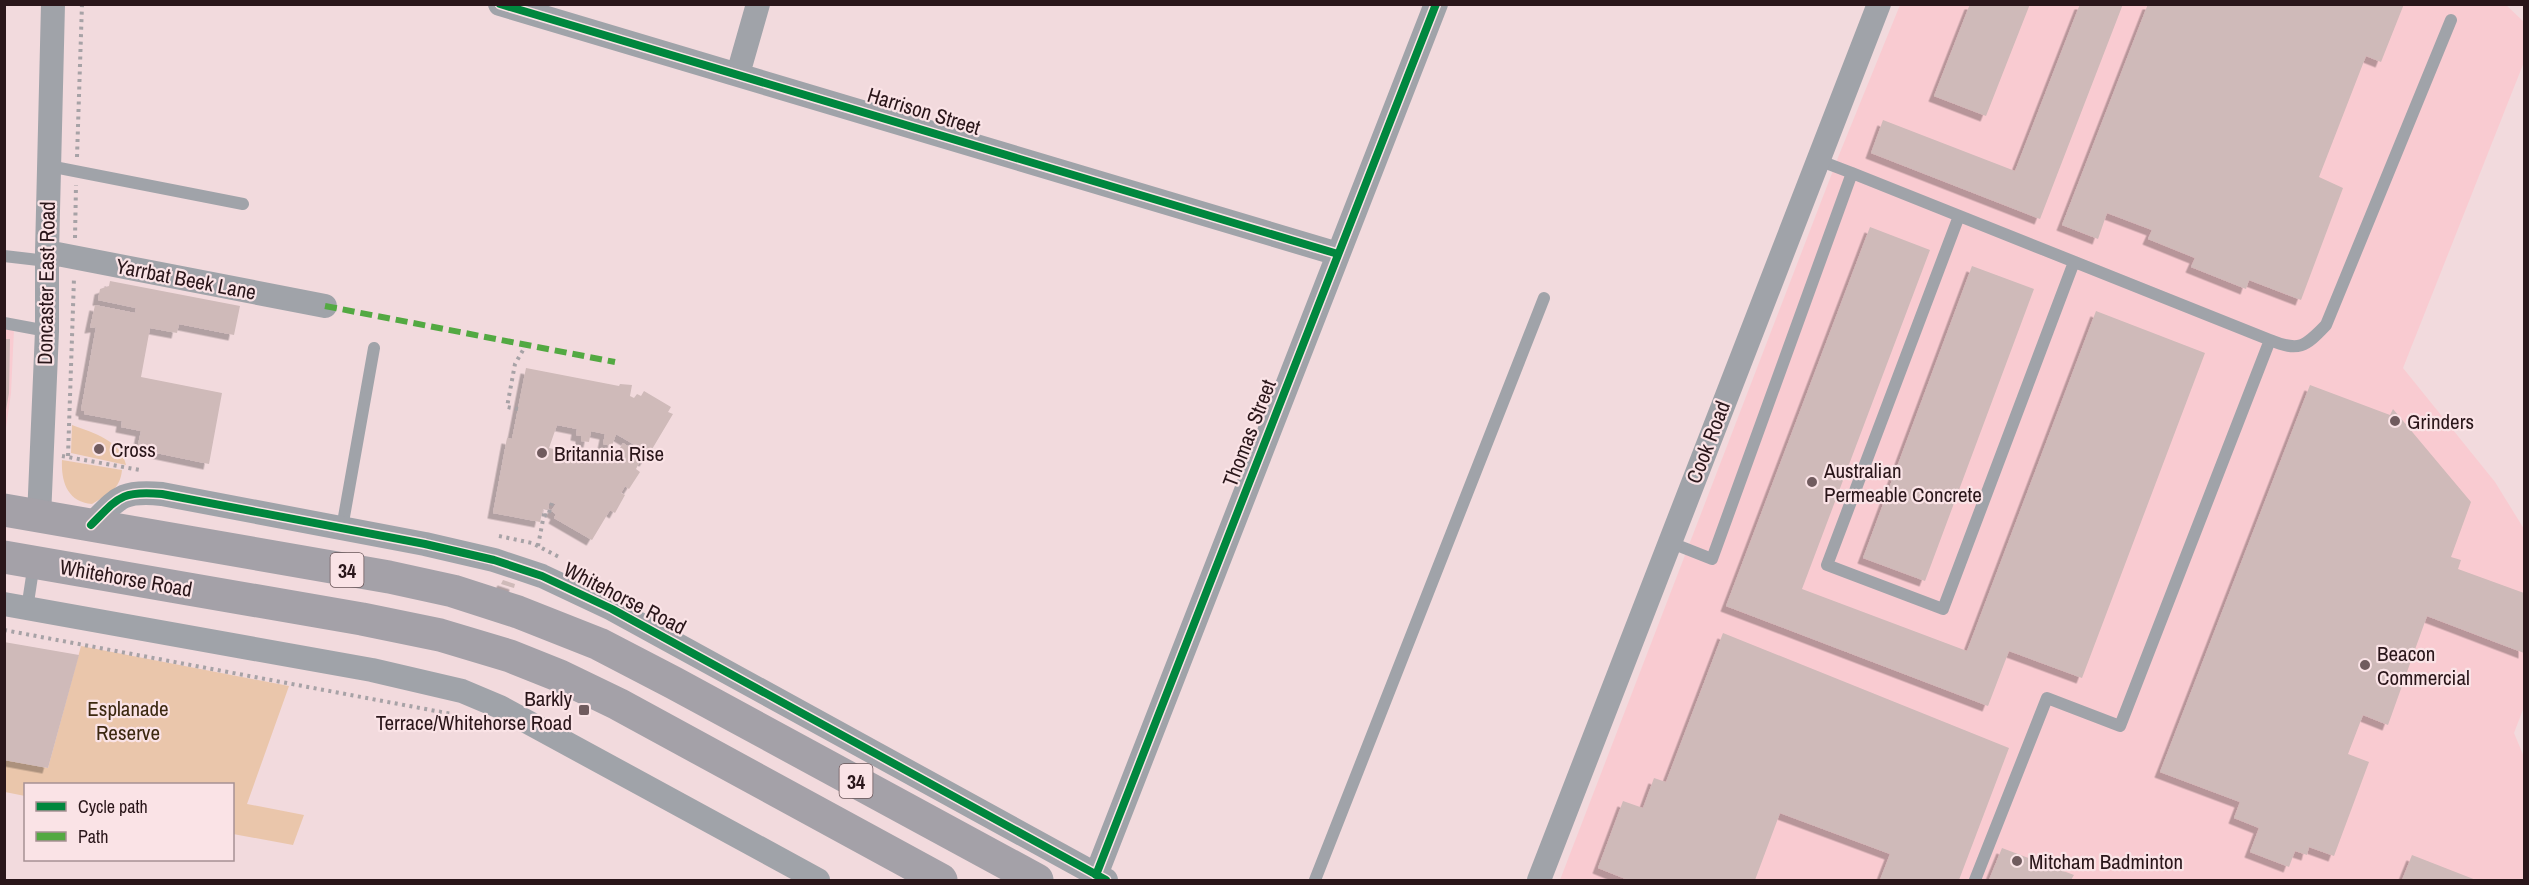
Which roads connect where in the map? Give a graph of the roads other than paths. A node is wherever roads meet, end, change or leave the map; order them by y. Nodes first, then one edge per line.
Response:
1 (53, 4) edge
2 (500, 4) edge
3 (759, 4) edge
4 (1436, 4) edge
5 (1879, 4) edge
6 (2451, 20) dead end
7 (738, 75) junction
8 (1818, 160) junction
9 (49, 166) junction
10 (1852, 173) junction
11 (243, 204) dead end
12 (1959, 216) junction
13 (1338, 254) junction
14 (4, 256) edge
15 (47, 256) junction
16 (2074, 262) junction
17 (1544, 298) dead end
18 (325, 306) dead end
19 (4, 323) edge
20 (47, 331) junction
21 (2270, 340) junction
22 (374, 348) dead end
23 (4, 510) edge
24 (39, 517) junction
25 (91, 525) junction
26 (342, 528) junction
27 (1669, 542) junction
28 (19, 559) edge
29 (16, 606) edge
30 (1101, 878) edge
31 (818, 880) edge
32 (941, 880) edge
33 (1036, 880) edge
34 (1315, 880) edge
35 (1539, 880) edge
36 (1975, 880) edge

1 - 9 street, Doncaster East Road
2 - 7 street, Harrison Street
3 - 7 street
4 - 13 street, Thomas Street
5 - 8 street, Cook Road
6 - 21 lane
7 - 13 street, Harrison Street
8 - 10 lane
8 - 27 street, Cook Road
9 - 11 lane
9 - 15 street, Doncaster East Road
10 - 12 lane
10 - 27 lane
12 - 16 lane
12 - 16 lane
13 - 30 street, Thomas Street
14 - 15 lane
15 - 18 street, Yarrbat Beek Lane
15 - 20 street, Doncaster East Road
16 - 21 lane
17 - 34 lane
19 - 20 lane
20 - 24 street, Doncaster East Road
21 - 36 lane
22 - 26 lane
23 - 24 highway, 34
24 - 25 highway, 34
24 - 28 highway, Doncaster East Road
25 - 26 street, Whitehorse Road
25 - 33 highway, 34
26 - 30 street, Whitehorse Road
27 - 35 street, Cook Road
28 - 29 lane
28 - 32 highway, Whitehorse Road / 34
29 - 31 street

